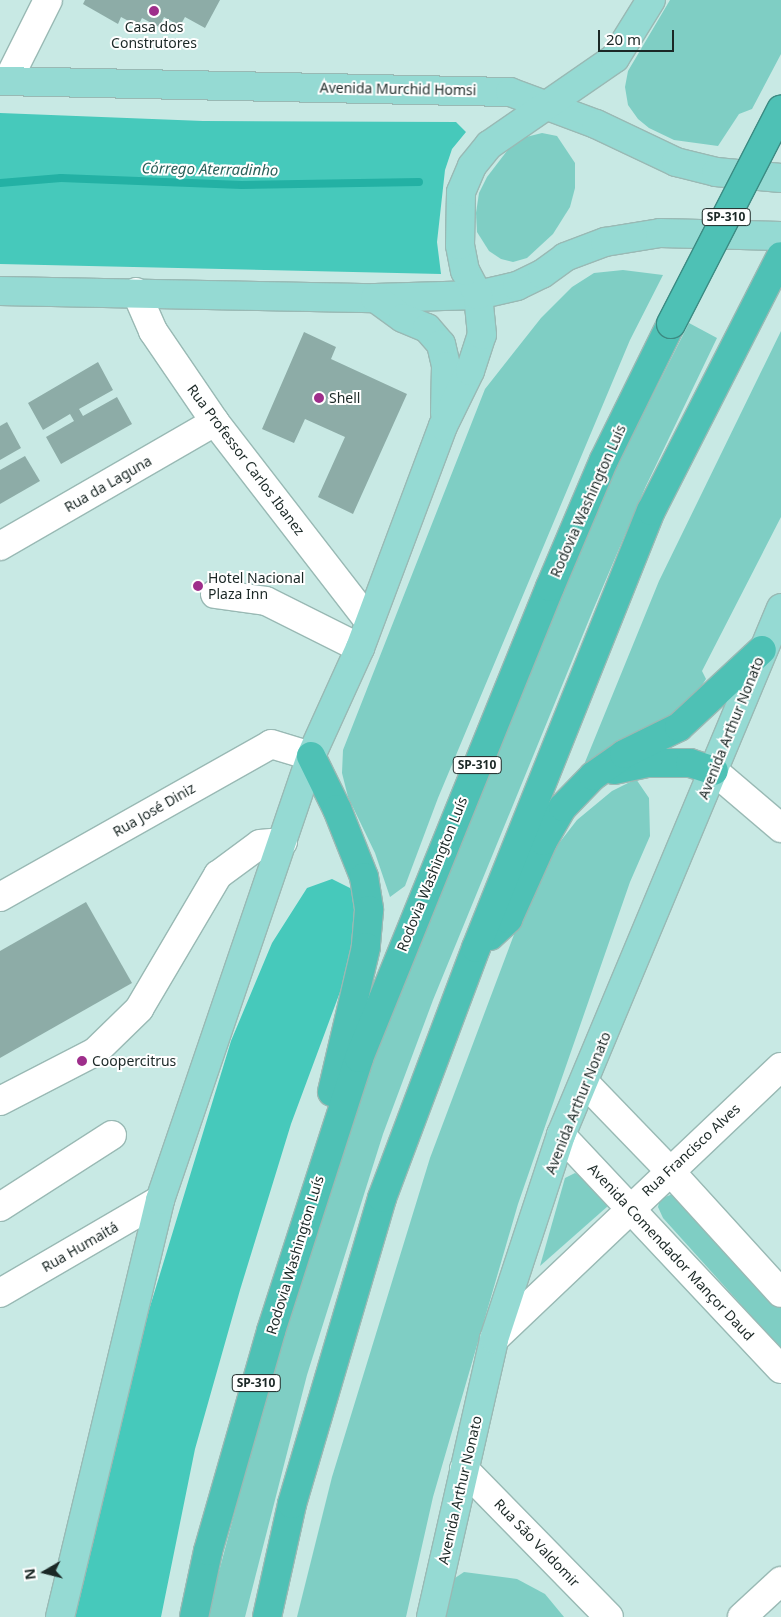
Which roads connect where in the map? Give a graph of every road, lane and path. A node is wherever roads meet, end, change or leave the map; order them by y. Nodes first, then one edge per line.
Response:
1 (48, 0) edge
2 (651, 0) edge
3 (4, 81) edge
4 (550, 106) junction
5 (781, 110) edge
6 (781, 178) edge
7 (781, 236) edge
8 (781, 256) edge
9 (0, 291) edge
10 (136, 292) junction
11 (478, 295) junction
12 (375, 298) junction
13 (215, 422) junction
14 (443, 426) junction
15 (0, 546) edge
16 (215, 594) dead end
17 (781, 608) edge
18 (369, 621) junction
19 (360, 648) junction
20 (762, 650) junction
21 (311, 756) junction
22 (714, 771) junction
23 (593, 776) junction
24 (781, 828) edge
25 (283, 842) junction
26 (0, 897) edge
27 (476, 948) junction
28 (781, 1067) edge
29 (585, 1084) junction
30 (0, 1101) edge
31 (112, 1135) dead end
32 (561, 1135) junction
33 (670, 1170) junction
34 (160, 1200) junction
35 (0, 1207) edge
36 (631, 1207) junction
37 (306, 1216) junction
38 (0, 1293) edge
39 (781, 1293) edge
40 (494, 1338) junction
41 (781, 1369) edge
42 (464, 1469) junction
43 (781, 1581) edge
44 (60, 1617) edge
45 (194, 1617) edge
46 (267, 1617) edge
47 (431, 1617) edge
48 (609, 1617) edge
49 (742, 1617) edge

1 - 3 street
2 - 4 main road
3 - 4 main road, Avenida Murchid Homsi
4 - 6 main road, Avenida Murchid Homsi
4 - 11 main road
5 - 37 highway, Rodovia Washington Luís / SP-310, bridge
7 - 11 main road
8 - 27 highway
9 - 10 main road
10 - 12 main road
10 - 13 street, Rua Professor Carlos Ibanez
11 - 12 main road
11 - 14 main road
12 - 14 main road
13 - 15 street, Rua da Laguna
13 - 18 street, Rua Professor Carlos Ibanez
14 - 18 main road
16 - 19 street
17 - 20 main road, Avenida Arthur Nonato
18 - 19 main road
19 - 21 main road
20 - 22 main road, Avenida Arthur Nonato
20 - 23 highway
21 - 25 main road
21 - 26 street, Rua José Diniz
21 - 37 highway
22 - 23 highway
22 - 24 street
22 - 29 main road, Avenida Arthur Nonato
23 - 27 highway
25 - 30 street
25 - 34 main road
27 - 46 highway
28 - 33 street, Rua Francisco Alves
29 - 32 main road, Avenida Arthur Nonato
29 - 33 street
31 - 35 street
32 - 36 street, Avenida Comendador Mançor Daud
32 - 40 main road, Avenida Arthur Nonato
33 - 36 street, Rua Francisco Alves
33 - 39 street
34 - 38 street, Rua Humaitá
34 - 44 main road
36 - 40 street, Rua Francisco Alves
36 - 41 street, Avenida Comendador Mançor Daud
37 - 45 highway, Rodovia Washington Luís / SP-310
40 - 42 main road, Avenida Arthur Nonato
42 - 47 main road, Avenida Arthur Nonato
42 - 48 street, Rua São Valdomir
43 - 49 street

